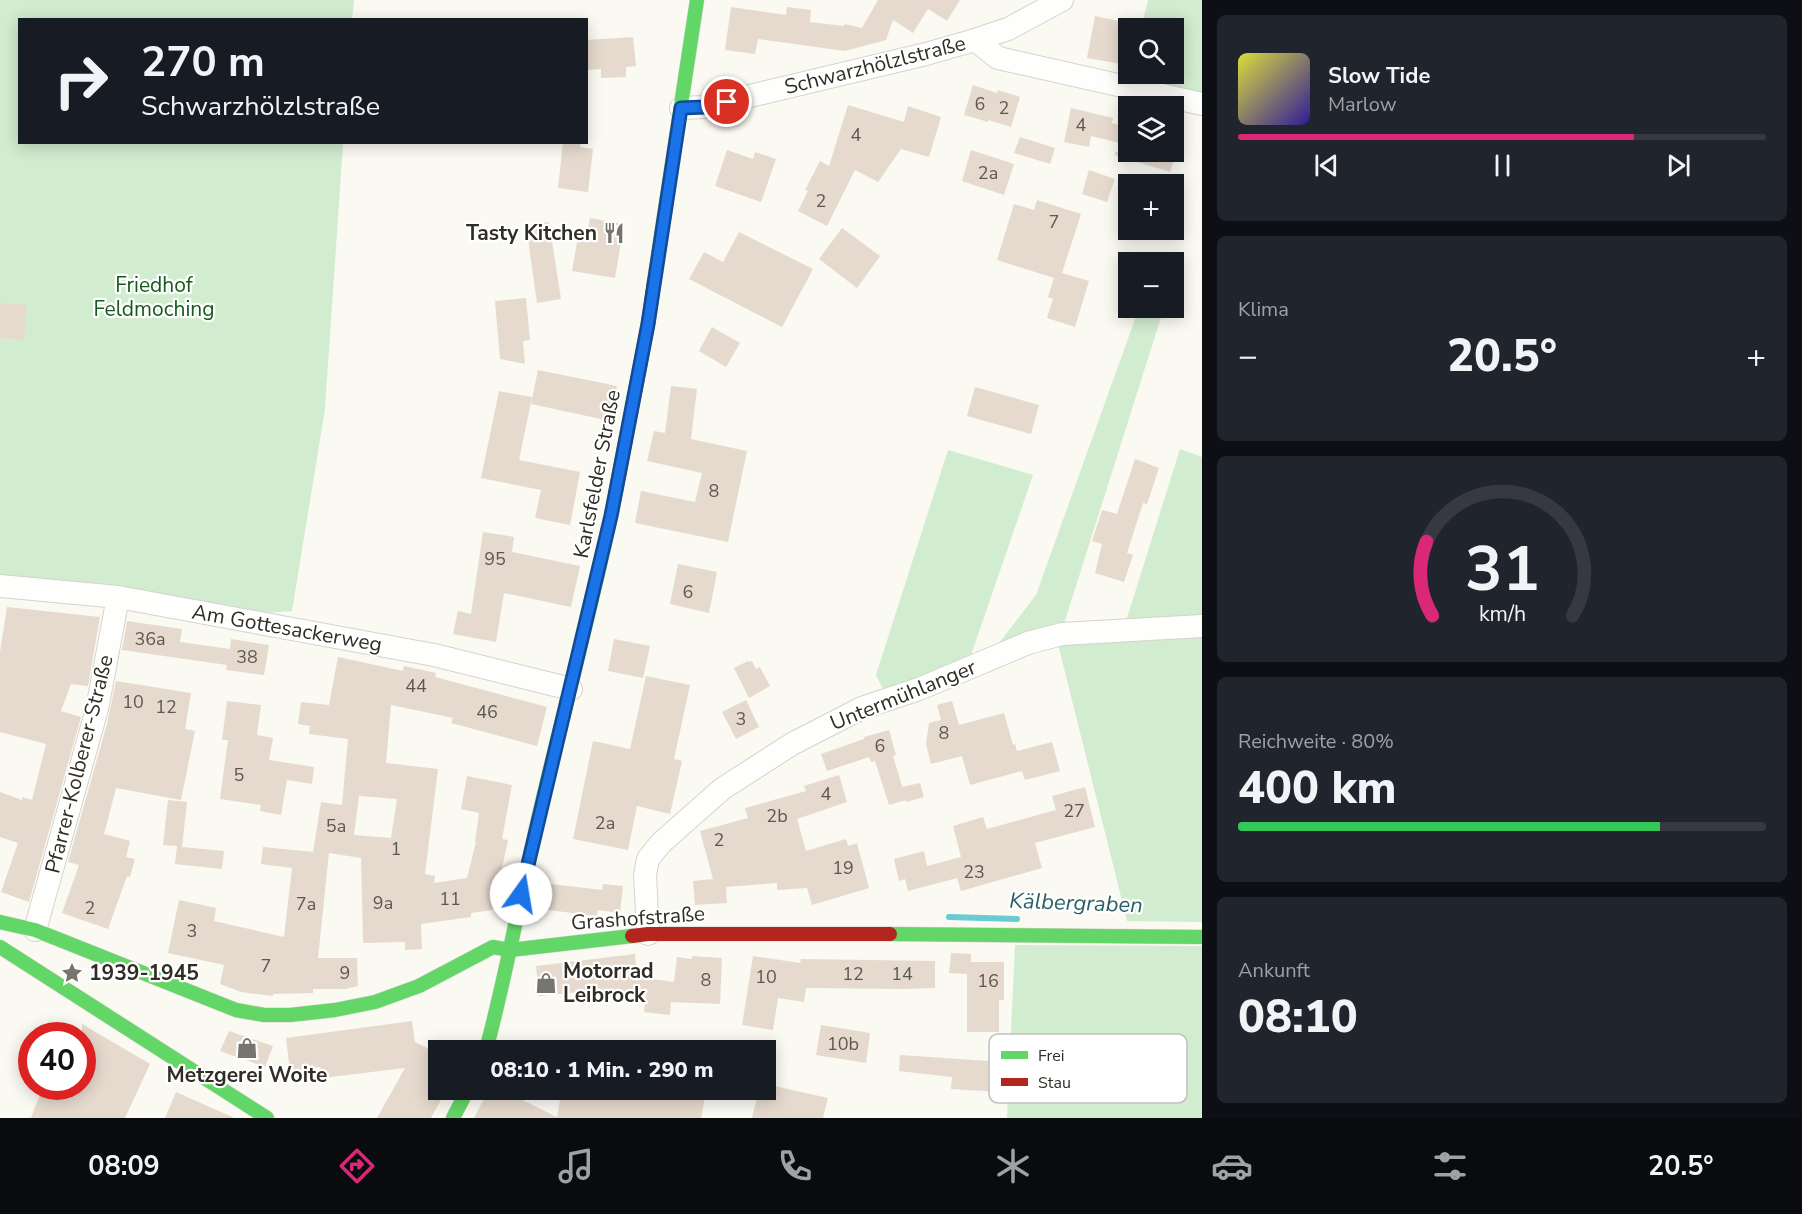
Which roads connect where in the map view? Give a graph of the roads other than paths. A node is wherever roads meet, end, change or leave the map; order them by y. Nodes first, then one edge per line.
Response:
1 (697, 0) edge
2 (1062, 0) edge
3 (975, 40) junction
4 (1202, 104) edge
5 (681, 108) junction
6 (0, 586) edge
7 (118, 597) junction
8 (1202, 626) edge
9 (571, 689) junction
10 (0, 922) edge
11 (35, 930) junction
12 (648, 934) junction
13 (1202, 937) edge
14 (0, 947) edge
15 (510, 950) junction
16 (489, 1040) edge
17 (462, 1100) edge
18 (237, 1108) edge
19 (267, 1118) edge
20 (453, 1118) edge

1 - 5 street, Karlsfelder Straße
2 - 3 street, Schwarzhölzlstraße
3 - 4 street
3 - 5 street, Schwarzhölzlstraße
5 - 9 street, Karlsfelder Straße
6 - 7 street, Am Gottesackerweg
7 - 9 street, Am Gottesackerweg
7 - 11 street, Pfarrer-Kolberer-Straße
8 - 12 street, Untermühlanger
9 - 15 street, Karlsfelder Straße
10 - 11 street, Grashofstraße
11 - 15 street, Grashofstraße
12 - 13 street, Grashofstraße
12 - 15 street, Grashofstraße
14 - 18 street
15 - 16 street, Karlsfelder Straße
17 - 20 street
18 - 19 street

